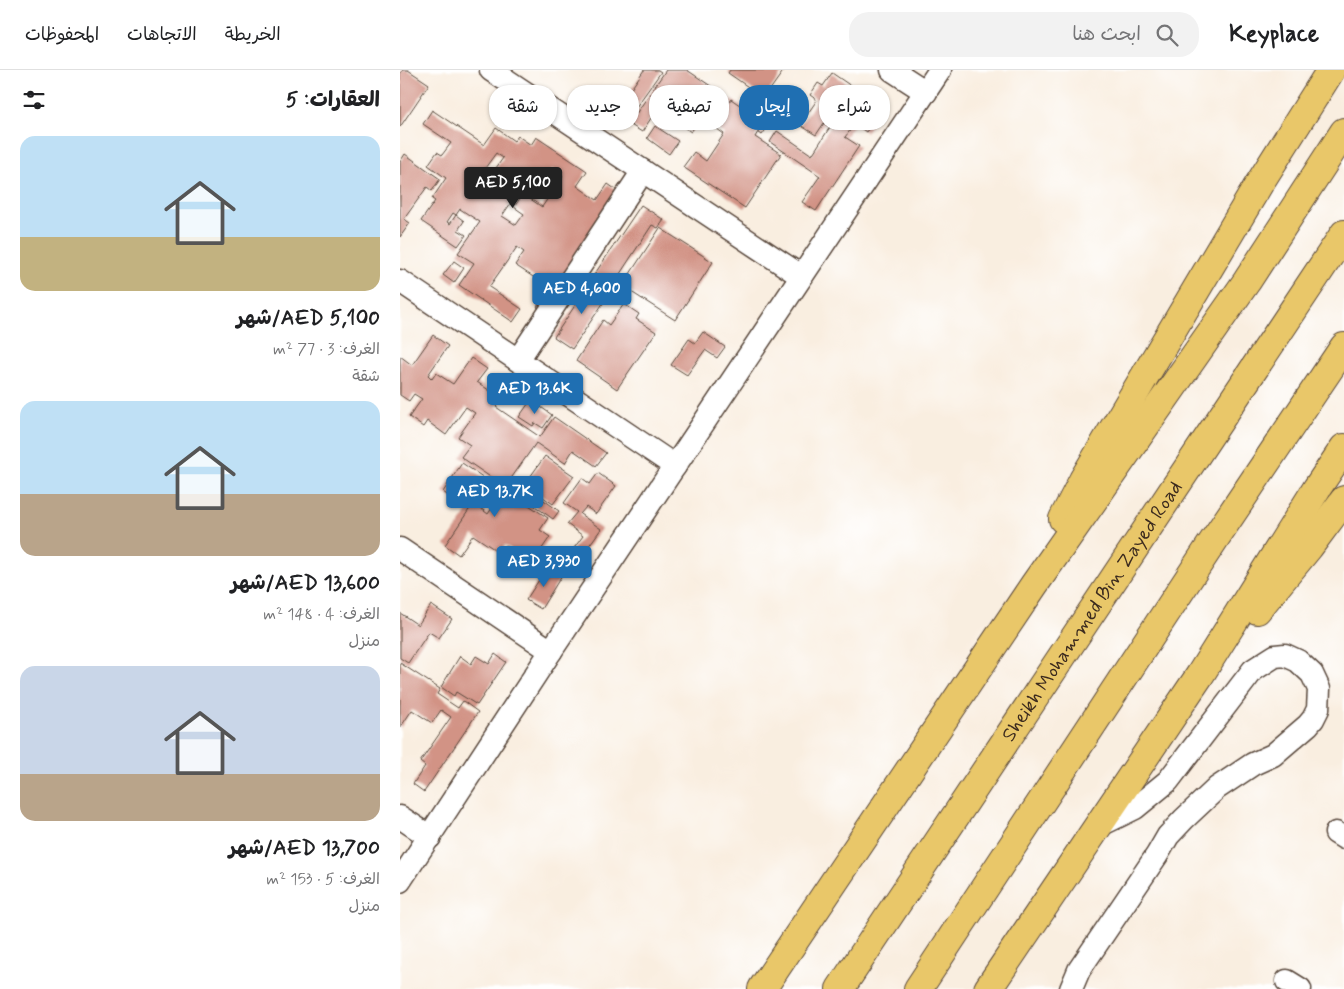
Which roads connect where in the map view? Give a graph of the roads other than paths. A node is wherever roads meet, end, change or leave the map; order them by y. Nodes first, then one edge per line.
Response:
1 (491, 70) edge
2 (892, 70) edge
3 (940, 70) edge
4 (1331, 70) edge
5 (926, 92) junction
6 (1344, 132) edge
7 (643, 171) junction
8 (1344, 234) edge
9 (801, 276) junction
10 (400, 281) edge
11 (1344, 347) edge
12 (518, 360) junction
13 (1344, 448) edge
14 (675, 466) junction
15 (1344, 500) edge
16 (400, 550) edge
17 (1034, 585) junction
18 (551, 651) junction
19 (1200, 675) junction
20 (400, 817) edge
21 (1096, 827) junction
22 (430, 837) junction
23 (400, 881) edge
24 (1029, 928) junction
25 (762, 989) edge
26 (840, 989) edge
27 (918, 989) edge
28 (988, 989) edge
29 (1008, 989) edge
30 (1071, 989) edge

1 - 7 street
2 - 5 street
3 - 5 street
4 - 17 highway
5 - 9 street
6 - 17 highway
7 - 9 street
7 - 12 street
8 - 26 highway, Sheikh Mohammed Bin Zayed Road
9 - 14 street
10 - 12 street
11 - 27 highway
12 - 14 street
13 - 19 highway
14 - 18 street
15 - 19 highway
16 - 18 street
17 - 25 highway
18 - 22 street
19 - 21 highway
20 - 22 street
21 - 24 highway
21 - 30 street
22 - 23 street
24 - 28 highway
24 - 29 highway

